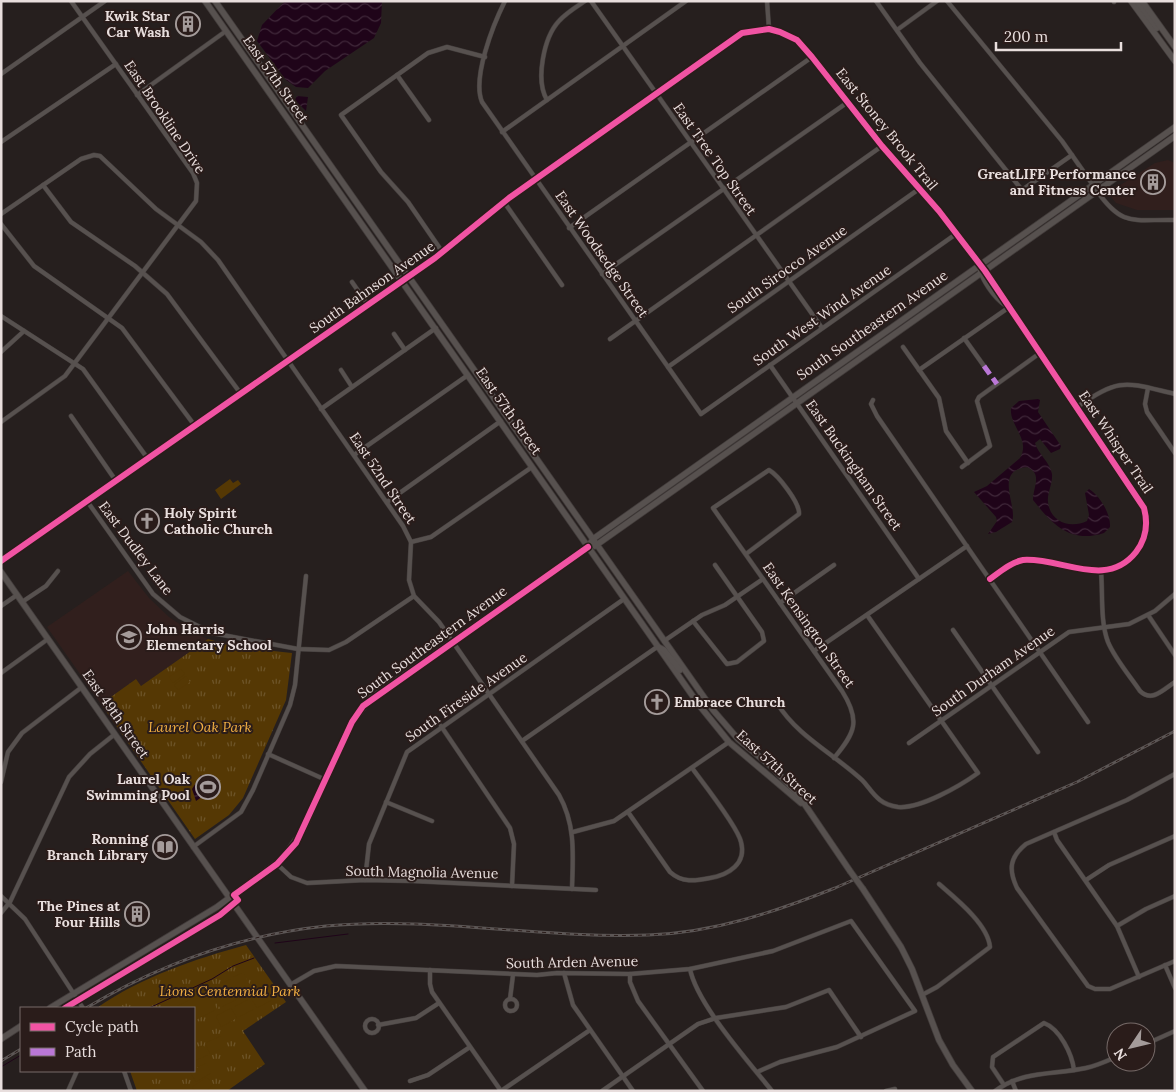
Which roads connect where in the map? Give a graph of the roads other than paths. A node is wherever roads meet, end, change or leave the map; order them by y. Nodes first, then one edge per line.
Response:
1 (71, 1) edge
2 (105, 1) edge
3 (205, 1) edge
4 (215, 1) edge
5 (505, 1) edge
6 (584, 1) edge
7 (591, 1) edge
8 (686, 1) edge
9 (767, 1) edge
10 (876, 1) edge
11 (937, 1) edge
12 (947, 1) edge
13 (1131, 1) edge
14 (1137, 1) edge
15 (1142, 1) edge
16 (82, 18) junction
17 (769, 29) junction
18 (753, 30) joint
19 (897, 30) junction
20 (226, 31) junction
21 (1169, 39) junction
22 (622, 46) junction
23 (1175, 47) edge
24 (485, 57) junction
25 (812, 57) junction
26 (1175, 61) edge
27 (116, 64) junction
28 (1, 74) edge
29 (397, 74) junction
30 (137, 94) junction
31 (656, 94) junction
32 (547, 100) junction
33 (848, 102) junction
34 (428, 120) dead end
35 (1175, 127) edge
36 (502, 132) junction
37 (1175, 136) edge
38 (1, 142) edge
39 (690, 142) junction
40 (882, 146) junction
41 (1072, 155) junction
42 (535, 179) junction
43 (1093, 184) junction
44 (43, 185) junction
45 (723, 189) junction
46 (919, 189) junction
47 (1098, 191) junction
48 (504, 202) junction
49 (1, 214) edge
50 (1175, 220) edge
51 (1, 224) edge
52 (179, 226) junction
53 (569, 228) junction
54 (956, 234) junction
55 (756, 235) junction
56 (443, 253) junction
57 (978, 265) junction
58 (144, 273) junction
59 (982, 273) junction
60 (602, 274) junction
61 (409, 276) junction
62 (403, 281) junction
63 (352, 282) dead end
64 (789, 282) junction
65 (562, 285) dead end
66 (368, 305) junction
67 (1008, 308) junction
68 (1, 316) edge
69 (110, 318) junction
70 (635, 321) junction
71 (436, 328) junction
72 (822, 328) junction
73 (24, 331) junction
74 (394, 334) dead end
75 (964, 338) junction
76 (610, 339) dead end
77 (903, 347) dead end
78 (405, 350) junction
79 (1, 352) edge
80 (1040, 353) junction
81 (288, 361) junction
82 (75, 363) junction
83 (770, 365) junction
84 (984, 366) dead end
85 (668, 367) junction
86 (341, 370) dead end
87 (919, 370) junction
88 (468, 374) junction
89 (352, 387) junction
90 (1148, 388) junction
91 (241, 394) junction
92 (1175, 394) edge
93 (793, 397) junction
94 (873, 400) dead end
95 (798, 404) junction
96 (1077, 407) junction
97 (322, 408) junction
98 (701, 414) joint
99 (71, 416) dead end
100 (501, 421) junction
101 (1, 422) edge
102 (195, 426) junction
103 (1175, 453) edge
104 (354, 455) junction
105 (148, 459) junction
106 (968, 463) junction
107 (532, 467) junction
108 (962, 467) dead end
109 (116, 481) junction
110 (87, 501) junction
111 (387, 502) junction
112 (593, 539) junction
113 (411, 542) junction
114 (597, 546) junction
115 (967, 546) junction
116 (588, 547) junction
117 (746, 554) junction
118 (1, 561) edge
119 (715, 565) dead end
120 (834, 565) dead end
121 (1101, 571) junction
122 (1, 572) edge
123 (58, 572) dead end
124 (306, 576) dead end
125 (763, 579) junction
126 (919, 579) junction
127 (990, 579) junction
128 (1175, 594) edge
129 (17, 595) junction
130 (414, 596) junction
131 (738, 597) junction
132 (624, 599) junction
133 (22, 602) junction
134 (780, 603) junction
135 (1, 606) edge
136 (867, 615) junction
137 (1148, 616) junction
138 (694, 621) junction
139 (1105, 628) junction
140 (953, 630) dead end
141 (48, 639) junction
142 (452, 642) junction
143 (664, 642) junction
144 (657, 647) junction
145 (298, 649) junction
146 (814, 651) junction
147 (1040, 652) junction
148 (1175, 655) edge
149 (1, 673) edge
150 (1175, 682) edge
151 (992, 685) junction
152 (696, 686) junction
153 (82, 687) junction
154 (489, 694) junction
155 (777, 703) dead end
156 (942, 720) junction
157 (1088, 722) dead end
158 (441, 726) junction
159 (115, 734) junction
160 (522, 741) junction
161 (730, 742) junction
162 (909, 743) dead end
163 (1038, 752) dead end
164 (268, 754) junction
165 (834, 758) junction
166 (692, 768) junction
167 (1175, 774) edge
168 (326, 780) junction
169 (1, 782) edge
170 (386, 802) junction
171 (628, 812) junction
172 (812, 816) junction
173 (432, 821) dead end
174 (573, 832) junction
175 (1054, 832) junction
176 (1175, 836) edge
177 (193, 847) junction
178 (277, 864) junction
179 (365, 880) junction
180 (1086, 880) junction
181 (939, 884) dead end
182 (512, 886) junction
183 (572, 889) junction
184 (596, 890) dead end
185 (1, 896) edge
186 (1175, 896) edge
187 (229, 898) junction
188 (10, 902) junction
189 (1, 913) edge
190 (1117, 926) junction
191 (1175, 961) edge
192 (1165, 966) junction
193 (690, 969) junction
194 (430, 970) junction
195 (564, 973) junction
196 (630, 974) junction
197 (513, 975) junction
198 (1139, 977) junction
199 (290, 985) junction
200 (1175, 988) edge
201 (73, 994) junction
202 (922, 995) junction
203 (510, 999) dead end
204 (439, 1003) junction
205 (52, 1007) edge
206 (82, 1007) edge
207 (716, 1018) junction
208 (378, 1025) dead end
209 (20, 1027) edge
210 (590, 1030) junction
211 (1175, 1031) edge
212 (861, 1037) junction
213 (1, 1039) edge
214 (1156, 1040) edge
215 (670, 1044) junction
216 (470, 1047) junction
217 (1106, 1061) edge
218 (1074, 1070) junction
219 (77, 1072) edge
220 (124, 1072) edge
221 (757, 1072) junction
222 (623, 1076) junction
223 (410, 1080) dead end
224 (1012, 1081) junction
225 (1004, 1085) junction
226 (895, 1089) dead end
227 (68, 1091) edge
228 (131, 1091) edge
229 (364, 1091) edge
230 (501, 1091) edge
231 (602, 1091) edge
232 (633, 1091) edge
233 (703, 1091) edge
234 (772, 1091) edge
235 (886, 1091) edge
236 (972, 1091) edge
237 (995, 1091) edge
238 (1016, 1091) edge

1 - 16 street, East Brookline Drive
2 - 16 street
3 - 20 main road, East 57th Street
4 - 61 main road, East 57th Street
5 - 24 street
6 - 32 street
7 - 22 street, East Tree Top Street
8 - 22 street
9 - 17 street
10 - 19 street
11 - 19 street
12 - 41 street
13 - 26 main road
14 - 21 main road
15 - 21 main road
16 - 27 street, East Brookline Drive
16 - 28 street
17 - 18 street, East Stoney Brook Trail
17 - 25 street, East Stoney Brook Trail
18 - 31 street, South Bahnson Avenue
19 - 41 street
20 - 30 street
20 - 62 main road, East 57th Street
21 - 23 main road
22 - 31 street, East Tree Top Street
22 - 32 street
24 - 29 street
24 - 36 street, East Woodsedge Street
25 - 33 street, East Stoney Brook Trail
25 - 39 street
27 - 30 street, East Brookline Drive
27 - 38 street
29 - 34 street
29 - 56 street
30 - 52 street, East Brookline Drive
31 - 39 street, East Tree Top Street
31 - 42 street, South Bahnson Avenue
32 - 36 street
33 - 40 street, East Stoney Brook Trail
33 - 45 street
35 - 43 main road, South Southeastern Avenue
36 - 42 street, East Woodsedge Street
37 - 47 main road, South Southeastern Avenue
39 - 45 street, East Tree Top Street
39 - 53 street
40 - 46 street, East Stoney Brook Trail
40 - 55 street
41 - 43 street
42 - 48 street, South Bahnson Avenue
42 - 53 street, East Woodsedge Street
43 - 47 street
43 - 57 main road, South Southeastern Avenue
44 - 49 street
44 - 52 street, East 52nd Street
44 - 58 street
45 - 55 street, East Tree Top Street
45 - 60 street
46 - 54 street, East Stoney Brook Trail
46 - 64 street, South Sirocco Avenue
47 - 50 street
47 - 59 main road, South Southeastern Avenue
48 - 56 street, South Bahnson Avenue
48 - 65 street
51 - 69 street
52 - 58 street, East Brookline Drive
52 - 81 street, East 52nd Street
53 - 60 street, East Woodsedge Street
54 - 57 street, East Stoney Brook Trail
54 - 72 street, South West Wind Avenue
55 - 64 street, East Tree Top Street
55 - 70 street
56 - 61 street, South Bahnson Avenue
57 - 59 street, East Whisper Trail
57 - 93 main road, South Southeastern Avenue
58 - 69 street, East Brookline Drive
58 - 91 street
59 - 67 street, East Whisper Trail
59 - 95 main road, South Southeastern Avenue
60 - 70 street, East Woodsedge Street
61 - 62 main road, South Bahnson Avenue
61 - 112 main road, East 57th Street
62 - 66 main road, South Bahnson Avenue
62 - 71 main road, East 57th Street
63 - 66 street
64 - 72 street, East Tree Top Street
64 - 85 street, South Sirocco Avenue
66 - 81 main road, South Bahnson Avenue
67 - 75 street
67 - 80 street, East Whisper Trail
68 - 73 street
69 - 82 street, East Brookline Drive
69 - 102 street
70 - 76 street
70 - 85 street, East Woodsedge Street
71 - 78 street
71 - 88 main road, East 57th Street
72 - 83 street, South West Wind Avenue
73 - 79 street
73 - 82 street
74 - 78 street
75 - 84 street
75 - 87 street
77 - 87 street
78 - 89 street
80 - 96 street, East Whisper Trail
80 - 106 street
81 - 91 main road, South Bahnson Avenue
81 - 97 street, East 52nd Street
82 - 101 street, East Brookline Drive
82 - 105 street
83 - 93 street, East Buckingham Street
83 - 98 street, South West Wind Avenue
85 - 98 street, East Woodsedge Street
86 - 89 street
87 - 106 street
88 - 100 main road, East 57th Street
88 - 104 street
89 - 97 street
90 - 92 street
90 - 96 street
90 - 103 street
91 - 102 main road, South Bahnson Avenue
93 - 95 street, East Buckingham Street
93 - 112 main road, South Southeastern Avenue
94 - 115 street
95 - 114 main road, South Southeastern Avenue
95 - 126 street, East Buckingham Street
96 - 121 street, East Whisper Trail
97 - 104 street, East 52nd Street
99 - 109 street
100 - 107 main road, East 57th Street
100 - 111 street
102 - 105 main road, South Bahnson Avenue
104 - 111 street, East 52nd Street
105 - 109 main road, South Bahnson Avenue
106 - 108 street
107 - 113 street
107 - 116 main road, East 57th Street
109 - 110 main road, South Bahnson Avenue
110 - 118 main road, South Bahnson Avenue
110 - 145 street, East Dudley Lane
111 - 113 street, East 52nd Street
112 - 114 main road, East 57th Street
112 - 116 main road, South Southeastern Avenue
113 - 130 street, East 52nd Street
114 - 116 main road, South Southeastern Avenue
114 - 143 main road, East 57th Street
115 - 126 street
115 - 127 street
116 - 132 main road, East 57th Street
116 - 142 main road, South Southeastern Avenue
117 - 117 street, East Kensington Street
117 - 125 street, East Kensington Street
119 - 131 street
120 - 134 street
121 - 127 street
121 - 139 street
122 - 129 main road, East 49th Street
123 - 133 street
124 - 145 street
125 - 131 street
125 - 134 street, East Kensington Street
126 - 136 street
127 - 147 street
128 - 137 street, South Durham Avenue
129 - 133 main road, East 49th Street
129 - 135 street
130 - 142 street
130 - 145 street, East Dudley Lane
131 - 138 street
131 - 138 street
132 - 144 main road, East 57th Street
132 - 154 street, South Fireside Avenue
133 - 141 main road, East 49th Street
134 - 146 street, East Kensington Street
136 - 146 street
136 - 156 street
137 - 139 street, South Durham Avenue
137 - 148 street
138 - 143 street
139 - 147 street, South Durham Avenue
139 - 150 street
140 - 151 street
141 - 149 street
141 - 153 main road, East 49th Street
142 - 154 street
142 - 168 main road, South Southeastern Avenue
143 - 152 main road, East 57th Street
144 - 152 main road
144 - 160 street
144 - 161 main road, East 57th Street
145 - 164 street
146 - 165 street, East Kensington Street
147 - 151 street, South Durham Avenue
147 - 157 street
151 - 156 street, South Durham Avenue
151 - 163 street
152 - 172 main road, East 57th Street
153 - 159 main road, East 49th Street
153 - 169 street
154 - 158 street, South Fireside Avenue
154 - 160 street
155 - 165 street
156 - 162 street, South Durham Avenue
156 - 165 street
158 - 170 street, South Fireside Avenue
158 - 182 street
159 - 177 main road, East 49th Street
159 - 188 street
160 - 174 street
161 - 166 street
161 - 172 main road, East 57th Street
164 - 168 street
164 - 177 street
166 - 171 street
166 - 171 street
167 - 175 street
168 - 178 main road, South Southeastern Avenue
170 - 173 street
170 - 179 street, South Fireside Avenue
171 - 174 street
172 - 202 main road, East 57th Street, bridge
174 - 183 street
175 - 180 street
175 - 198 street
176 - 180 street
177 - 187 main road, East 49th Street
178 - 179 street, South Magnolia Avenue
178 - 187 main road, South Southeastern Avenue
179 - 182 street, South Magnolia Avenue
180 - 190 street
181 - 202 street
182 - 183 street, South Magnolia Avenue
183 - 184 street, South Magnolia Avenue
185 - 188 street
186 - 190 street
187 - 199 main road, East 49th Street
187 - 201 main road, South Southeastern Avenue
188 - 189 street
188 - 201 street
190 - 198 street
191 - 192 street
192 - 198 street
192 - 200 street
193 - 196 street, South Arden Avenue
193 - 207 street
193 - 212 street, South Arden Avenue
194 - 197 street, South Arden Avenue
194 - 199 street, South Arden Avenue
194 - 204 street
195 - 196 street, South Arden Avenue
195 - 197 street, South Arden Avenue
195 - 210 street
196 - 215 street
197 - 203 street
199 - 229 main road, East 49th Street
201 - 205 main road, South Southeastern Avenue
201 - 206 street
202 - 236 main road, East 57th Street
204 - 208 street
204 - 216 street
207 - 212 street
207 - 215 street
207 - 221 street
209 - 213 main road
210 - 222 street
210 - 230 street
211 - 214 street
212 - 221 street
215 - 222 street
215 - 233 street
216 - 223 street
216 - 230 street
217 - 218 street
218 - 224 street
218 - 225 street
219 - 227 street
220 - 228 street
221 - 234 street
222 - 231 street
222 - 232 street
224 - 225 street
224 - 238 street
225 - 237 street
226 - 235 street

